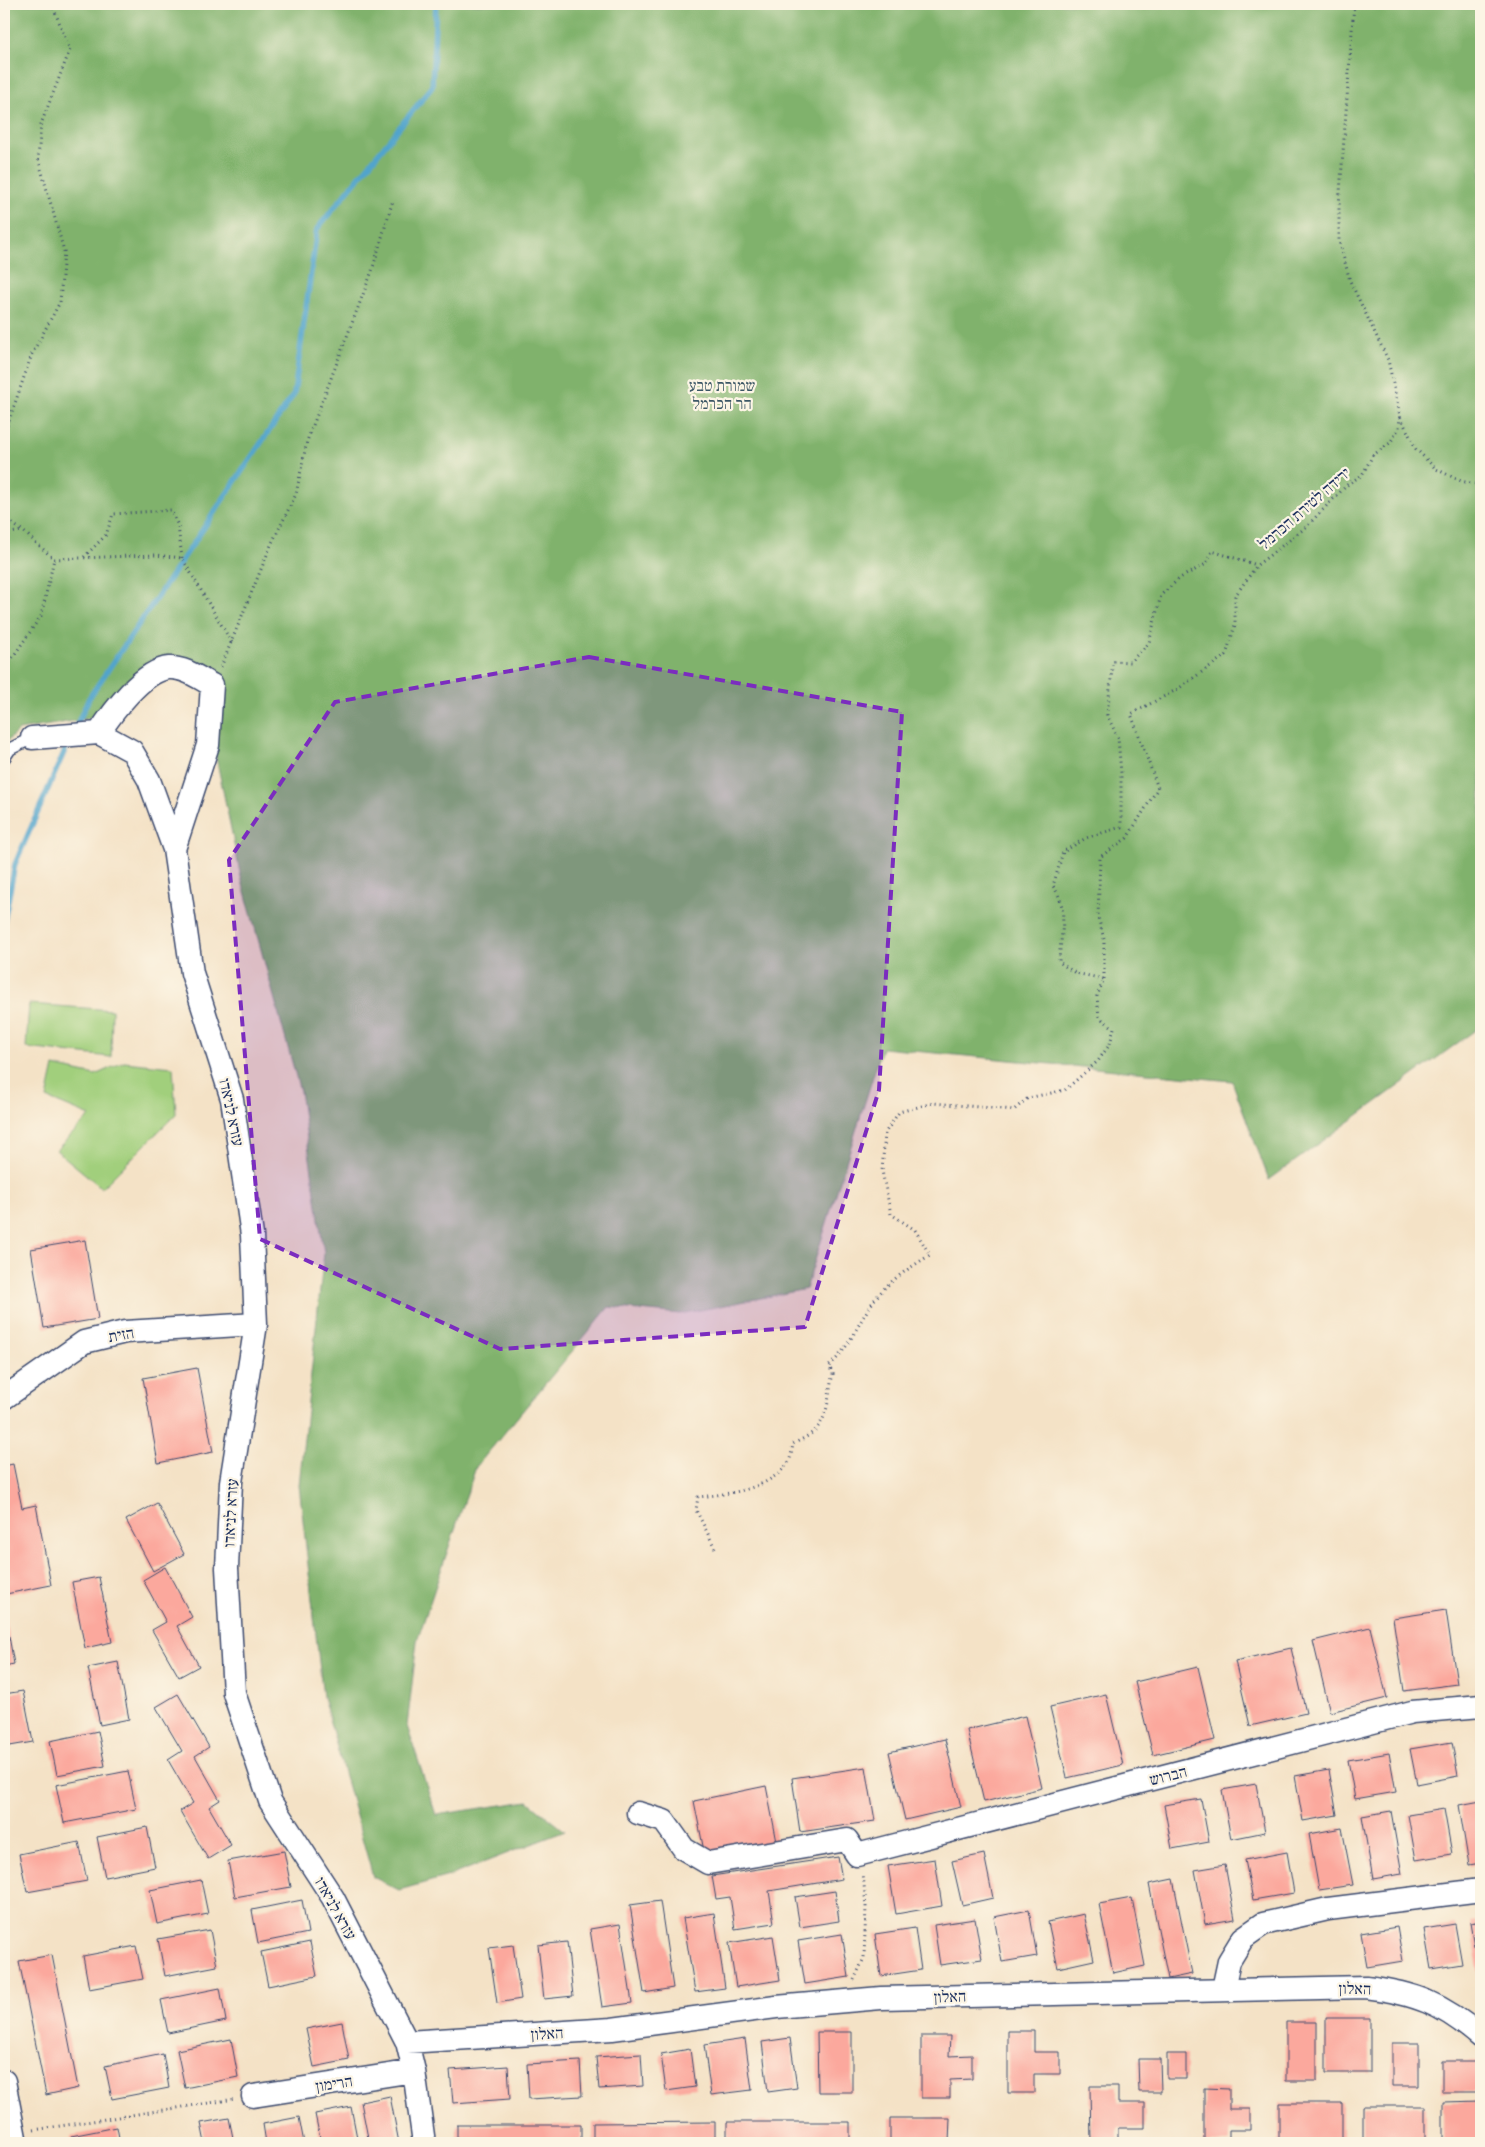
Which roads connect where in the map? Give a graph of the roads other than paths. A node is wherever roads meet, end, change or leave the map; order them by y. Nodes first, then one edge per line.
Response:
1 (99, 733) junction
2 (32, 738) joint
3 (4, 758) edge
4 (174, 849) junction
5 (256, 1324) junction
6 (4, 1398) edge
7 (1481, 1706) edge
8 (638, 1813) dead end
9 (1481, 1890) edge
10 (1223, 1989) junction
11 (1481, 2037) edge
12 (407, 2042) junction
13 (414, 2070) junction
14 (4, 2081) edge
15 (253, 2096) road end
16 (15, 2138) edge
17 (424, 2143) edge

1 - 2 street
1 - 4 street, עזרא לניאדו
1 - 4 street, עזרא לניאדו
2 - 3 lane
4 - 5 street, עזרא לניאדו
5 - 6 street, הזית
5 - 12 street, עזרא לניאדו
7 - 8 street, הברוש
9 - 10 street
10 - 11 street, האלון
10 - 12 street, האלון
12 - 13 street, עזרא לניאדו
13 - 15 street, הרימון
13 - 17 street, עזרא לניאדו
14 - 16 street

